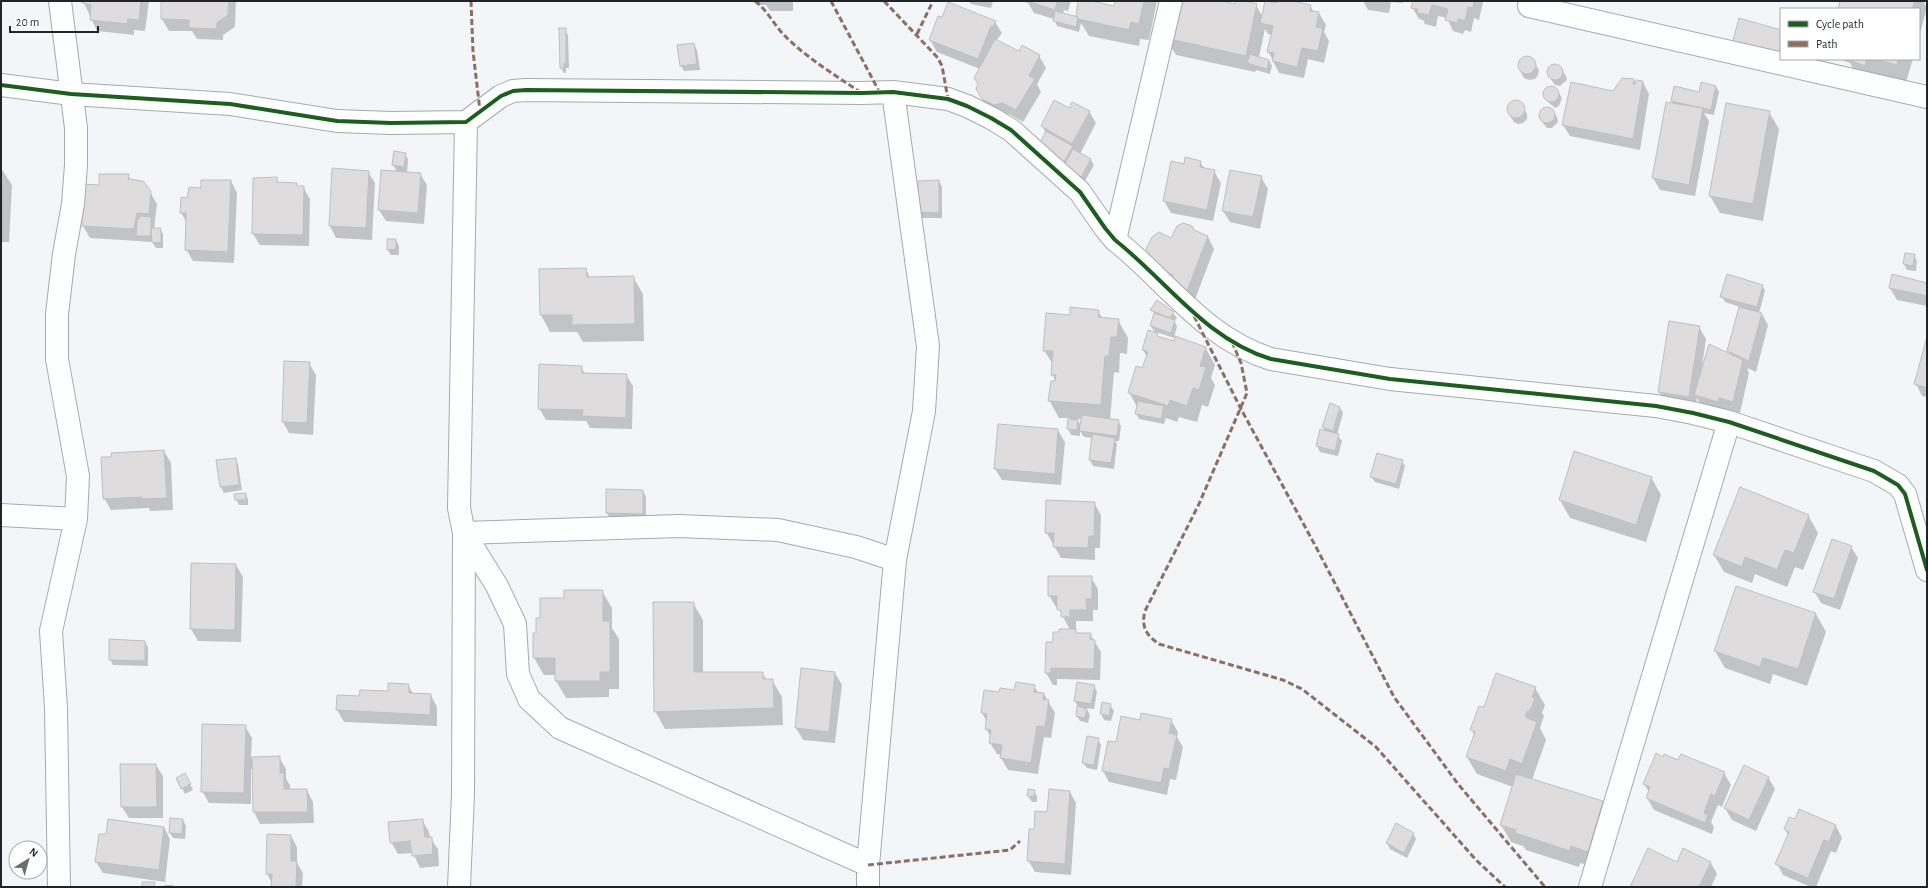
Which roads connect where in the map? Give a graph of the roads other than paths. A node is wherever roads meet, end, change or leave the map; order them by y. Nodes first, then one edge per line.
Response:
1 (60, 1) edge
2 (1171, 1) edge
3 (1529, 6) dead end
4 (1, 85) edge
5 (893, 92) junction
6 (71, 94) junction
7 (1927, 97) edge
8 (466, 122) junction
9 (1115, 240) junction
10 (1729, 422) junction
11 (1, 515) edge
12 (76, 519) junction
13 (464, 532) junction
14 (895, 560) junction
15 (1927, 570) edge
16 (868, 865) junction
17 (59, 887) edge
18 (459, 887) edge
19 (868, 887) edge
20 (1590, 887) edge

1 - 6 street
2 - 9 street
3 - 7 street
4 - 6 street
5 - 8 street
5 - 9 street
5 - 14 street
6 - 8 street
6 - 12 street
8 - 13 street
9 - 10 street
10 - 15 street
10 - 20 street
11 - 12 street
12 - 17 street
13 - 14 street
13 - 16 street
13 - 18 street
14 - 16 street
16 - 19 street

